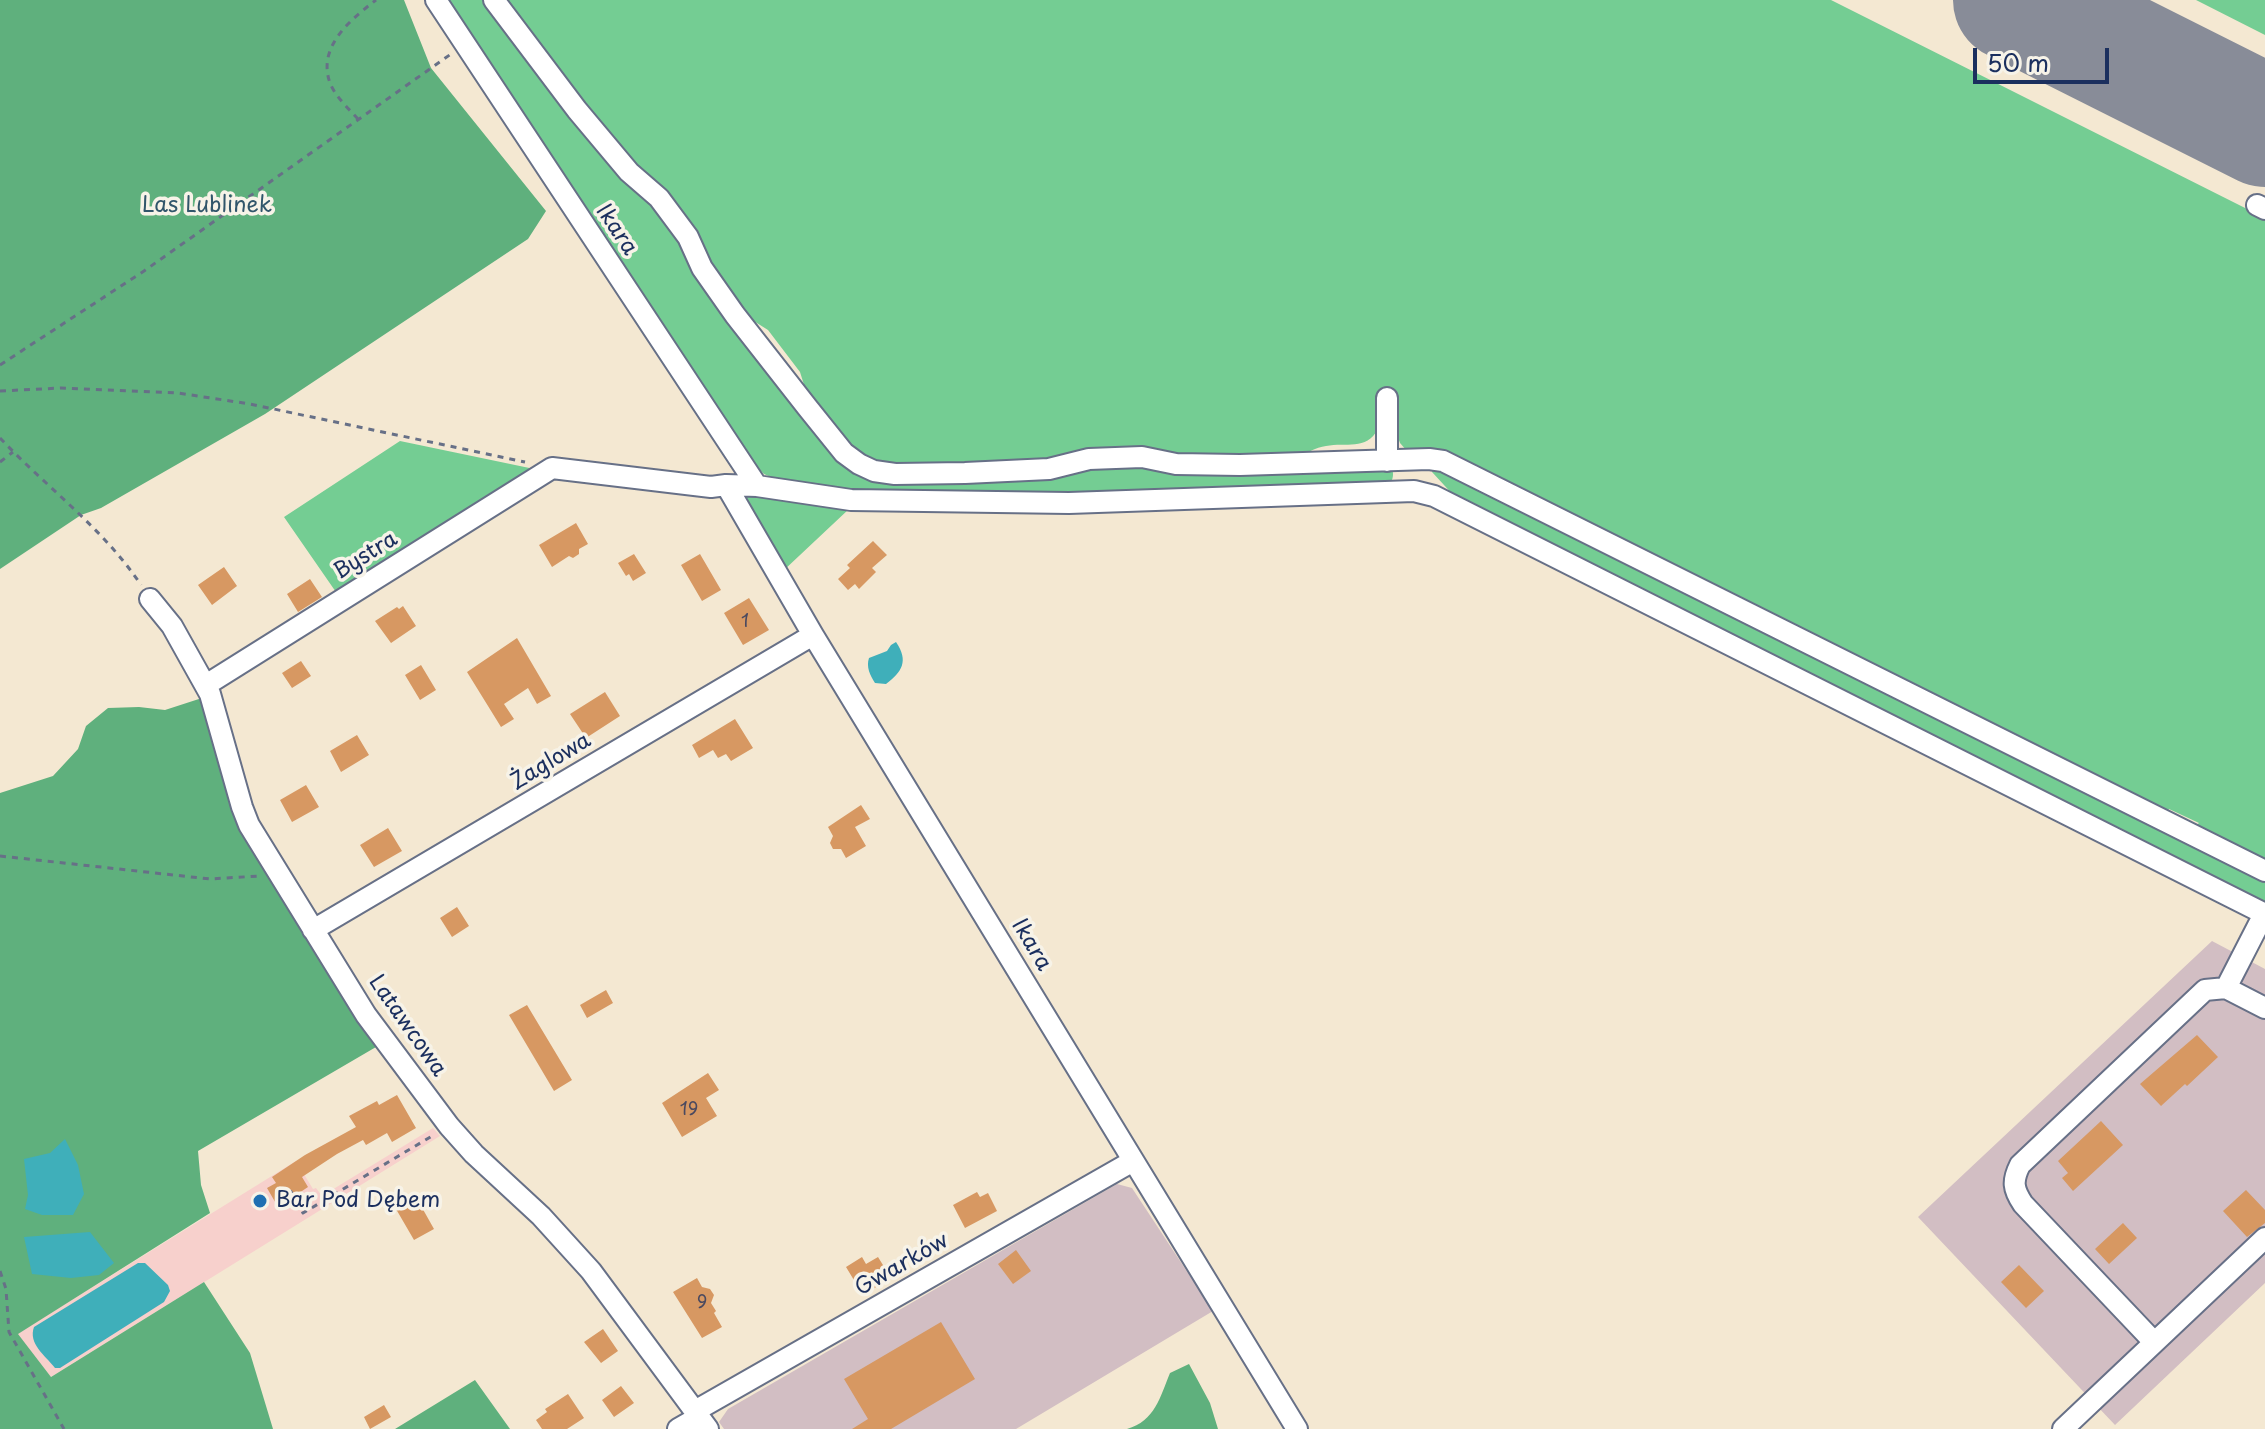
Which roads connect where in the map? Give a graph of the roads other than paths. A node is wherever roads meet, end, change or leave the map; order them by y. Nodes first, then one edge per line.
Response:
1 (436, 0) edge
2 (494, 0) edge
3 (1387, 398) dead end
4 (1411, 460) junction
5 (1387, 461) junction
6 (726, 485) junction
7 (757, 486) junction
8 (1414, 491) junction
9 (150, 599) road end
10 (813, 635) junction
11 (206, 685) junction
12 (2265, 871) edge
13 (2265, 914) edge
14 (313, 930) junction
15 (2226, 988) junction
16 (2265, 1008) edge
17 (1133, 1161) junction
18 (2265, 1238) edge
19 (2154, 1342) junction
20 (701, 1419) edge
21 (678, 1429) edge
22 (1297, 1429) edge
23 (2063, 1429) edge

1 - 7 street, Ikara
2 - 5 street
3 - 5 street
4 - 5 street
4 - 8 street
4 - 12 street
6 - 7 street
6 - 10 street, Ikara
6 - 11 street, Bystra
7 - 8 street
8 - 13 street
9 - 11 street, Latawcowa
10 - 14 street, Żaglowa
10 - 17 street, Ikara
11 - 14 street, Latawcowa
13 - 15 street
14 - 20 street, Latawcowa
15 - 16 street
15 - 19 street
17 - 20 street, Gwarków
17 - 22 street, Ikara
18 - 19 street
19 - 23 street
20 - 21 street, Gwarków

